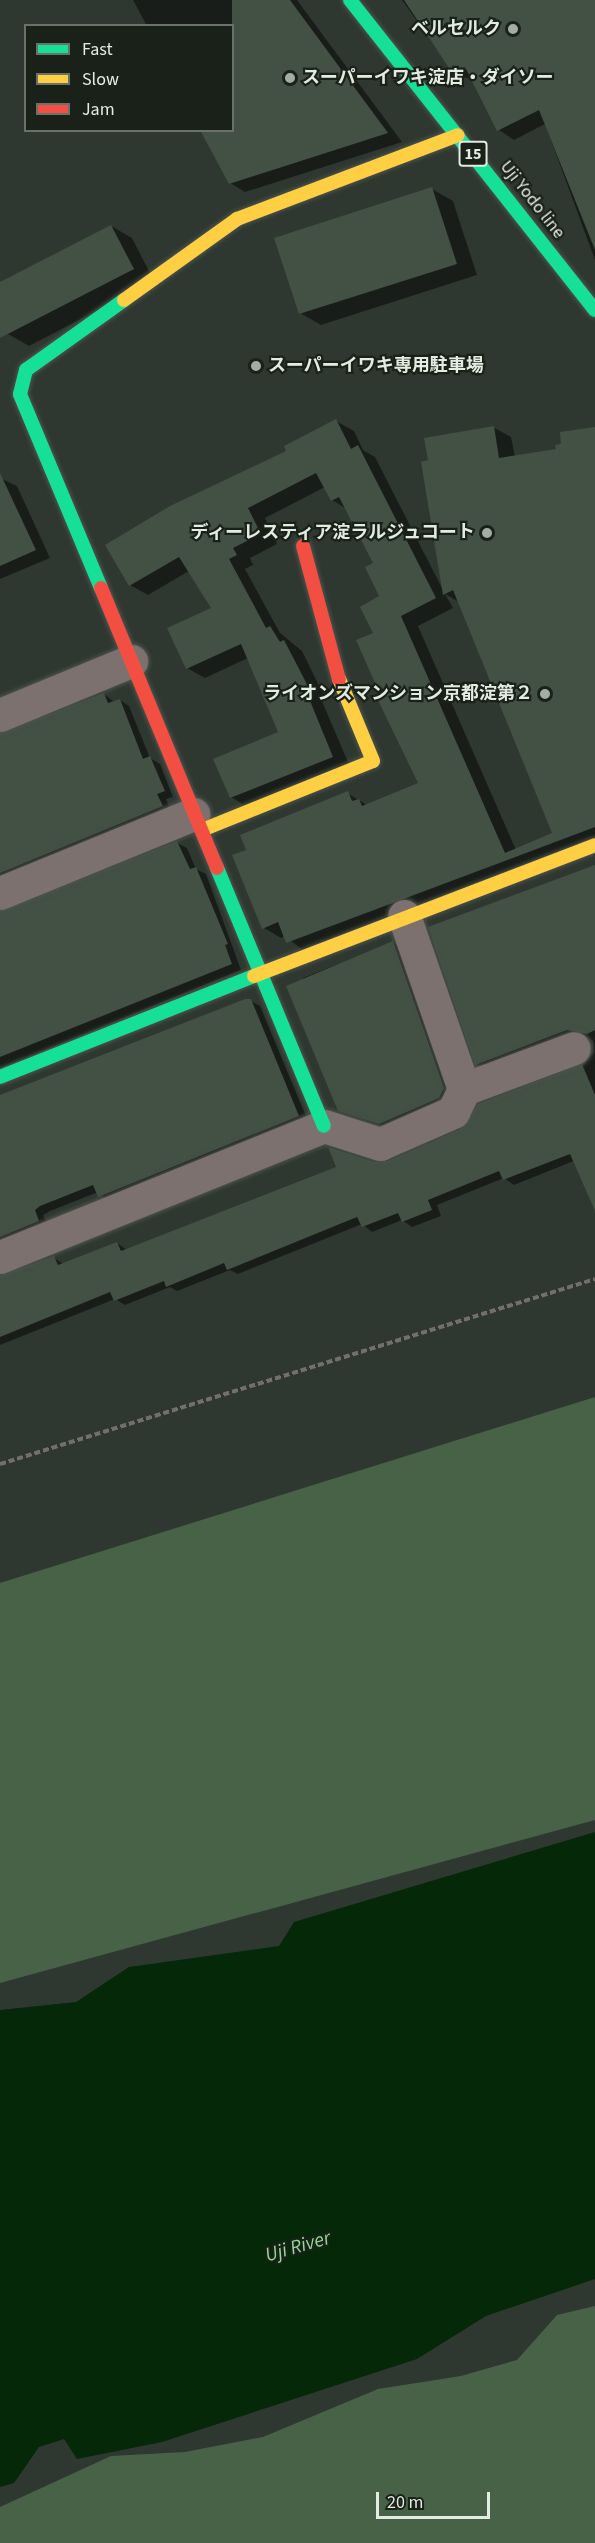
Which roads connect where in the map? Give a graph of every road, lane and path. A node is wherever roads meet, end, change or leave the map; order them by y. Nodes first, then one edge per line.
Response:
1 (350, 0) edge
2 (458, 135) junction
3 (595, 310) edge
4 (303, 546) dead end
5 (131, 661) junction
6 (0, 715) edge
7 (198, 822) junction
8 (595, 845) edge
9 (0, 893) edge
10 (404, 916) junction
11 (261, 974) junction
12 (574, 1048) dead end
13 (0, 1077) edge
14 (464, 1089) junction
15 (324, 1126) junction
16 (0, 1257) edge
17 (595, 1280) edge
18 (0, 1464) edge

1 - 2 street, Uji Yodo line / 15
2 - 3 street, Uji Yodo line / 15
2 - 5 street
4 - 7 street
5 - 6 street
5 - 7 street
7 - 9 street
7 - 11 street
8 - 10 street
10 - 11 street
10 - 14 street
11 - 13 street
11 - 15 street
12 - 14 street
14 - 15 street
15 - 16 street
17 - 18 path

